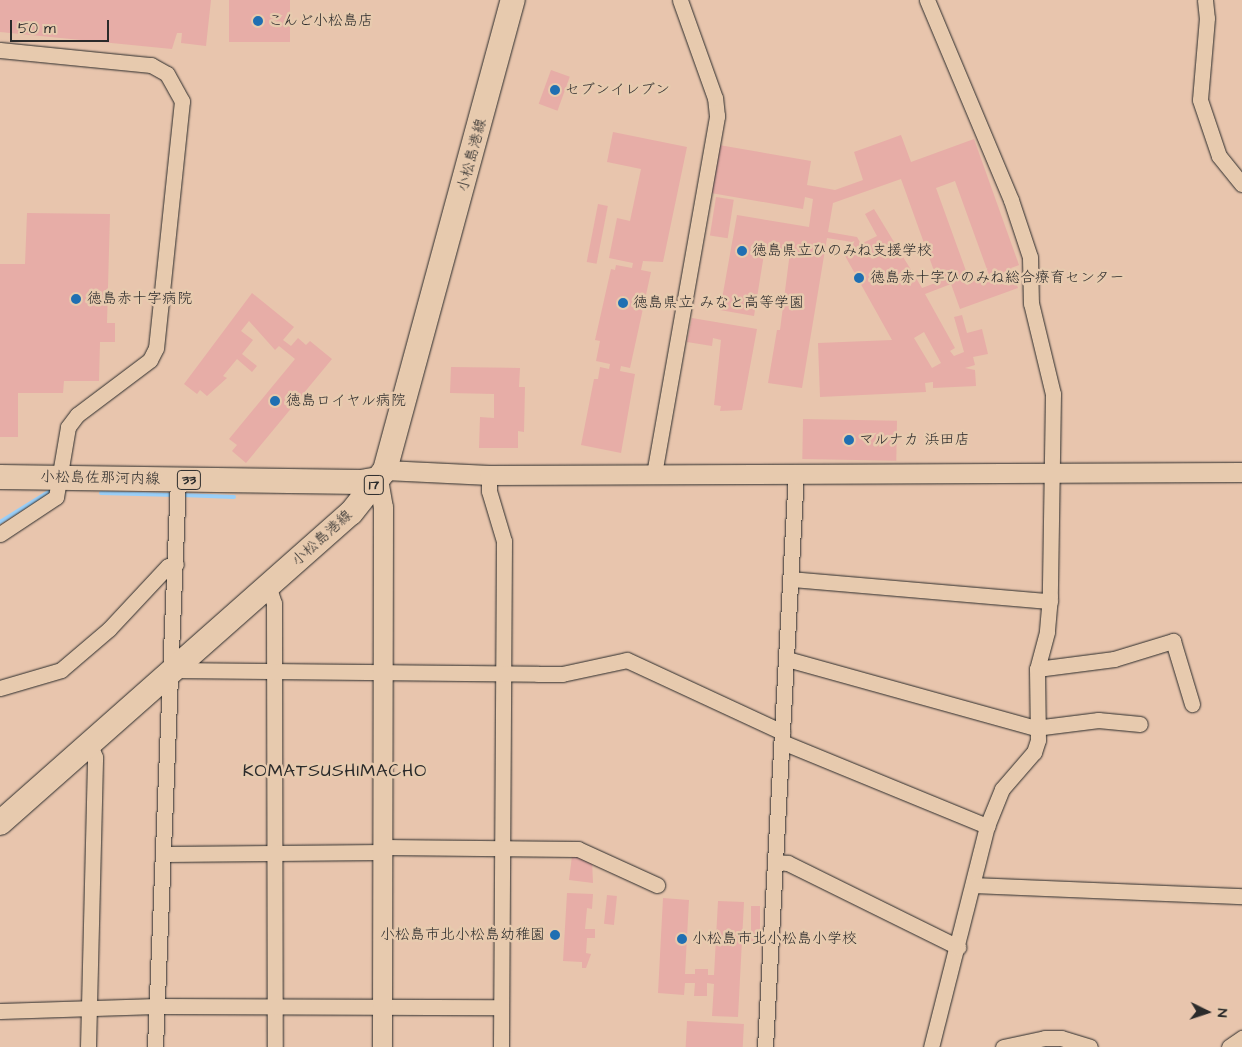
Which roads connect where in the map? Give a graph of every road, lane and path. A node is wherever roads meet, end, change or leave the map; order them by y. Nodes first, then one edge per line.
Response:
1 (513, 0) edge
2 (680, 0) edge
3 (927, 0) edge
4 (1204, 0) edge
5 (0, 50) edge
6 (1242, 184) edge
7 (796, 472) junction
8 (1051, 472) junction
9 (1242, 472) edge
10 (382, 474) junction
11 (654, 474) junction
12 (489, 475) junction
13 (0, 477) edge
14 (61, 477) junction
15 (178, 490) junction
16 (0, 534) edge
17 (176, 564) junction
18 (791, 579) junction
19 (268, 585) junction
20 (1050, 601) junction
21 (787, 659) junction
22 (1037, 669) junction
23 (171, 670) junction
24 (274, 673) junction
25 (383, 673) junction
26 (501, 673) junction
27 (0, 688) edge
28 (1192, 704) dead end
29 (1140, 724) dead end
30 (1039, 729) junction
31 (782, 737) junction
32 (90, 745) junction
33 (0, 823) edge
34 (987, 826) junction
35 (501, 847) junction
36 (383, 850) junction
37 (274, 852) junction
38 (164, 854) junction
39 (775, 862) junction
40 (657, 885) dead end
41 (974, 885) junction
42 (1242, 896) edge
43 (958, 948) junction
44 (382, 1004) junction
45 (275, 1005) junction
46 (156, 1006) junction
47 (501, 1007) junction
48 (90, 1009) junction
49 (0, 1012) edge
50 (1242, 1038) edge
51 (88, 1047) edge
52 (155, 1047) edge
53 (275, 1047) edge
54 (382, 1047) edge
55 (501, 1047) edge
56 (765, 1047) edge
57 (931, 1047) edge
58 (1003, 1047) edge
59 (1090, 1047) edge
60 (1229, 1047) edge

1 - 10 main road, 小松島港線 / 17
2 - 11 street
3 - 8 street
4 - 6 street
5 - 14 street
7 - 8 street
7 - 11 street
7 - 18 street
8 - 9 street
8 - 20 street
10 - 12 street
10 - 15 main road, 小松島佐那河内線 / 33
10 - 19 main road, 小松島港線 / 17
10 - 25 street
11 - 12 street
12 - 26 street
13 - 14 main road, 小松島佐那河内線 / 33
14 - 15 main road, 小松島佐那河内線 / 33
14 - 16 street
15 - 17 street
17 - 23 street
17 - 27 street
18 - 20 street
18 - 21 street
19 - 23 main road, 小松島港線 / 17
19 - 24 street
20 - 22 street
21 - 30 street
21 - 31 street
22 - 28 street
22 - 30 street
23 - 24 street
23 - 32 main road, 小松島港線 / 17
23 - 38 street
24 - 25 street
24 - 37 street
25 - 26 street
25 - 36 street
26 - 31 street
26 - 35 street
29 - 30 street
30 - 34 street
31 - 34 street
31 - 39 street
32 - 33 main road, 小松島港線 / 17
32 - 48 street
34 - 41 street
35 - 36 street
35 - 40 street
35 - 47 street
36 - 37 street
36 - 44 street
37 - 38 street
37 - 45 street
38 - 46 street
39 - 43 street
39 - 56 street
41 - 42 street
41 - 43 street
43 - 57 street
44 - 45 street
44 - 47 street
44 - 54 street
45 - 46 street
45 - 53 street
46 - 48 street
46 - 52 street
47 - 55 street
48 - 49 street
48 - 51 street
50 - 60 street
58 - 59 street

